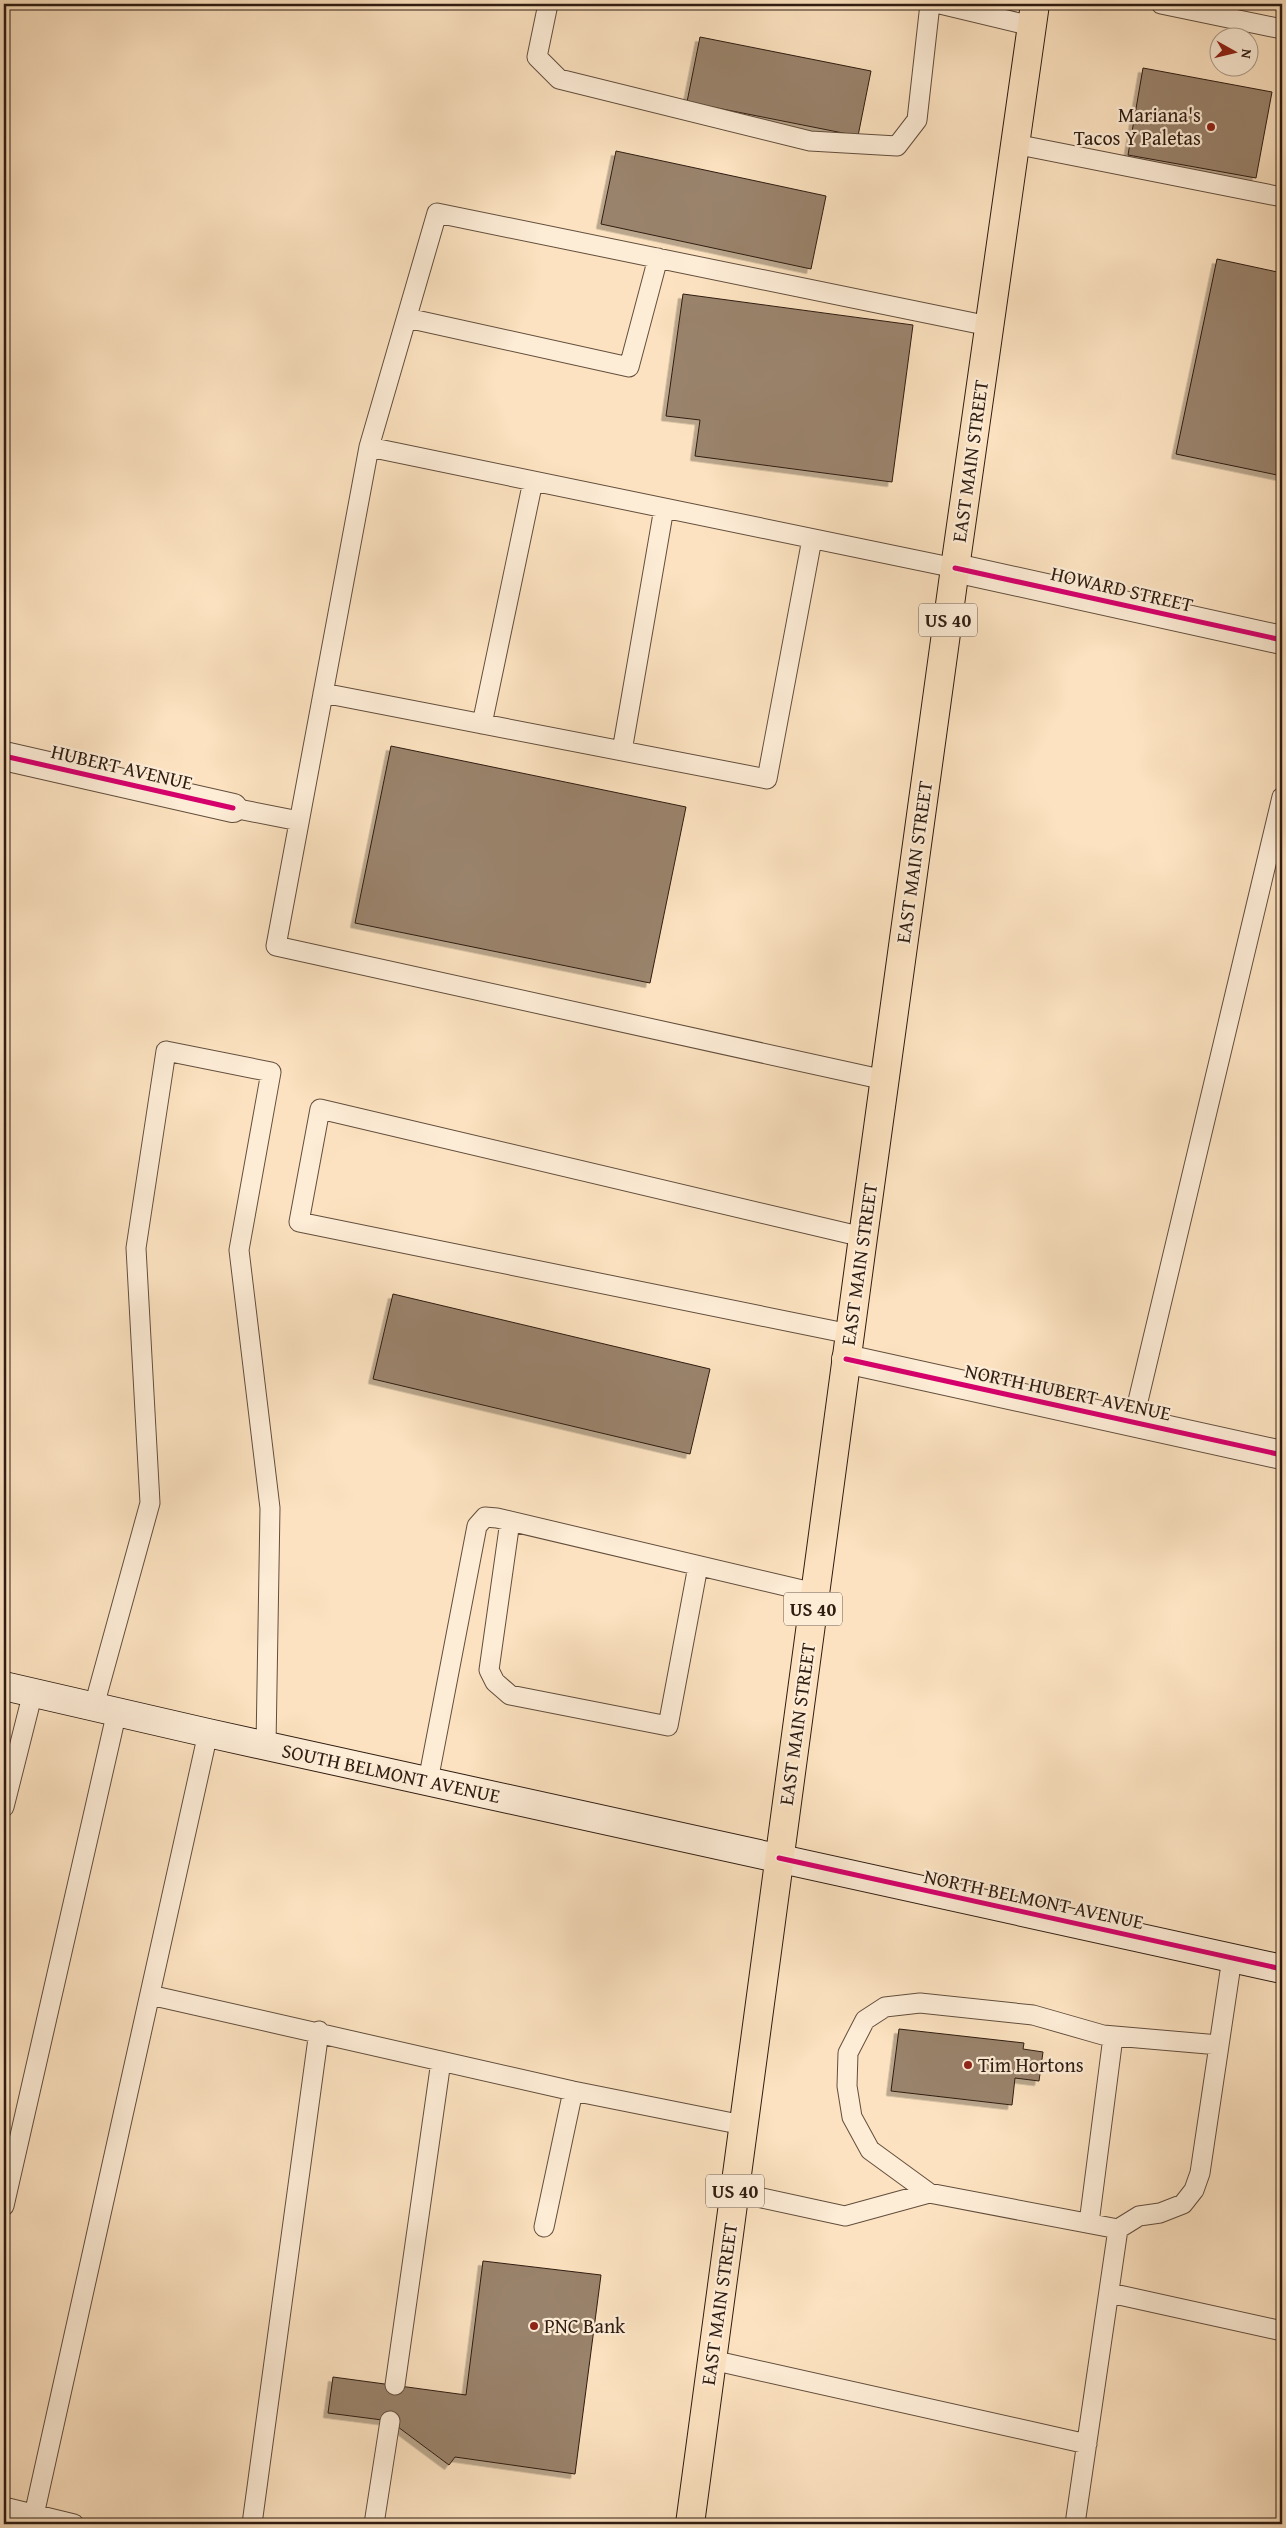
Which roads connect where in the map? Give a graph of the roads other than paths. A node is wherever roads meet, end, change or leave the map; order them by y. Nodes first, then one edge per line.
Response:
1 (548, 4) edge
2 (930, 4) edge
3 (940, 4) edge
4 (1161, 4) edge
5 (1034, 15) edge
6 (1282, 29) edge
7 (1015, 144) junction
8 (1282, 197) edge
9 (658, 258) junction
10 (407, 318) junction
11 (990, 326) junction
12 (368, 447) junction
13 (533, 481) junction
14 (664, 508) junction
15 (812, 538) junction
16 (955, 568) junction
17 (1282, 638) edge
18 (323, 693) junction
19 (482, 724) junction
20 (622, 751) junction
21 (4, 756) edge
22 (1282, 797) edge
23 (233, 808) joint
24 (299, 821) junction
25 (885, 1080) junction
26 (863, 1237) junction
27 (848, 1346) junction
28 (1133, 1422) junction
29 (1282, 1455) edge
30 (510, 1521) junction
31 (698, 1566) junction
32 (815, 1593) junction
33 (4, 1686) edge
34 (33, 1692) junction
35 (105, 1709) junction
36 (208, 1733) junction
37 (266, 1746) junction
38 (428, 1781) junction
39 (4, 1807) edge
40 (779, 1858) junction
41 (1232, 1958) junction
42 (1282, 1969) edge
43 (150, 1995) junction
44 (319, 2031) junction
45 (1113, 2037) junction
46 (1219, 2045) junction
47 (441, 2061) junction
48 (573, 2091) junction
49 (743, 2125) junction
50 (734, 2192) junction
51 (929, 2193) junction
52 (4, 2206) edge
53 (1089, 2224) junction
54 (544, 2227) dead end
55 (1118, 2229) junction
56 (1110, 2293) junction
57 (1282, 2331) edge
58 (712, 2360) junction
59 (396, 2385) dead end
60 (390, 2421) dead end
61 (1088, 2444) junction
62 (4, 2507) edge
63 (32, 2519) edge
64 (74, 2524) edge
65 (252, 2524) edge
66 (374, 2524) edge
67 (690, 2524) edge
68 (1076, 2524) edge

1 - 2 lane
3 - 5 lane
4 - 6 lane
5 - 7 main road, EAST MAIN STREET / US 40
7 - 8 lane
7 - 11 main road, EAST MAIN STREET / US 40
9 - 10 lane
9 - 10 lane
9 - 11 lane
10 - 12 lane
11 - 16 main road, EAST MAIN STREET / US 40
12 - 13 lane
12 - 18 lane
13 - 14 lane
13 - 19 lane
14 - 15 lane
14 - 20 lane
15 - 16 lane
15 - 20 lane
16 - 17 street, HOWARD STREET
16 - 25 main road, EAST MAIN STREET / US 40
18 - 19 lane
18 - 24 lane
19 - 20 lane
21 - 23 street, HUBERT AVENUE
22 - 28 lane
23 - 24 lane
24 - 25 lane
25 - 26 main road, EAST MAIN STREET / US 40
26 - 27 main road, EAST MAIN STREET / US 40
26 - 27 lane
27 - 28 street, NORTH HUBERT AVENUE
27 - 32 main road, EAST MAIN STREET / US 40
28 - 29 street, NORTH HUBERT AVENUE
30 - 31 lane
30 - 31 lane
30 - 38 lane
31 - 32 lane
32 - 40 main road, EAST MAIN STREET / US 40
33 - 34 street, SOUTH BELMONT AVENUE
34 - 35 street, SOUTH BELMONT AVENUE
34 - 39 lane
35 - 36 street, SOUTH BELMONT AVENUE
35 - 37 lane
35 - 52 lane
36 - 37 street, SOUTH BELMONT AVENUE
36 - 43 lane
37 - 38 street, SOUTH BELMONT AVENUE
38 - 40 street, SOUTH BELMONT AVENUE
40 - 41 street, NORTH BELMONT AVENUE
40 - 49 main road, EAST MAIN STREET / US 40
41 - 42 street, NORTH BELMONT AVENUE
41 - 46 lane
43 - 44 lane
43 - 63 lane
44 - 47 lane
44 - 65 lane
45 - 46 lane
45 - 51 lane
45 - 53 lane
46 - 55 lane
47 - 48 lane
47 - 59 lane
48 - 49 lane
48 - 54 lane
49 - 50 main road, EAST MAIN STREET / US 40
50 - 51 lane
50 - 58 main road, EAST MAIN STREET / US 40
51 - 53 lane
53 - 55 lane
55 - 56 lane
56 - 57 lane
56 - 61 lane
58 - 61 lane
58 - 67 main road, EAST MAIN STREET / US 40
60 - 66 lane
61 - 68 lane
62 - 63 lane
63 - 64 lane

